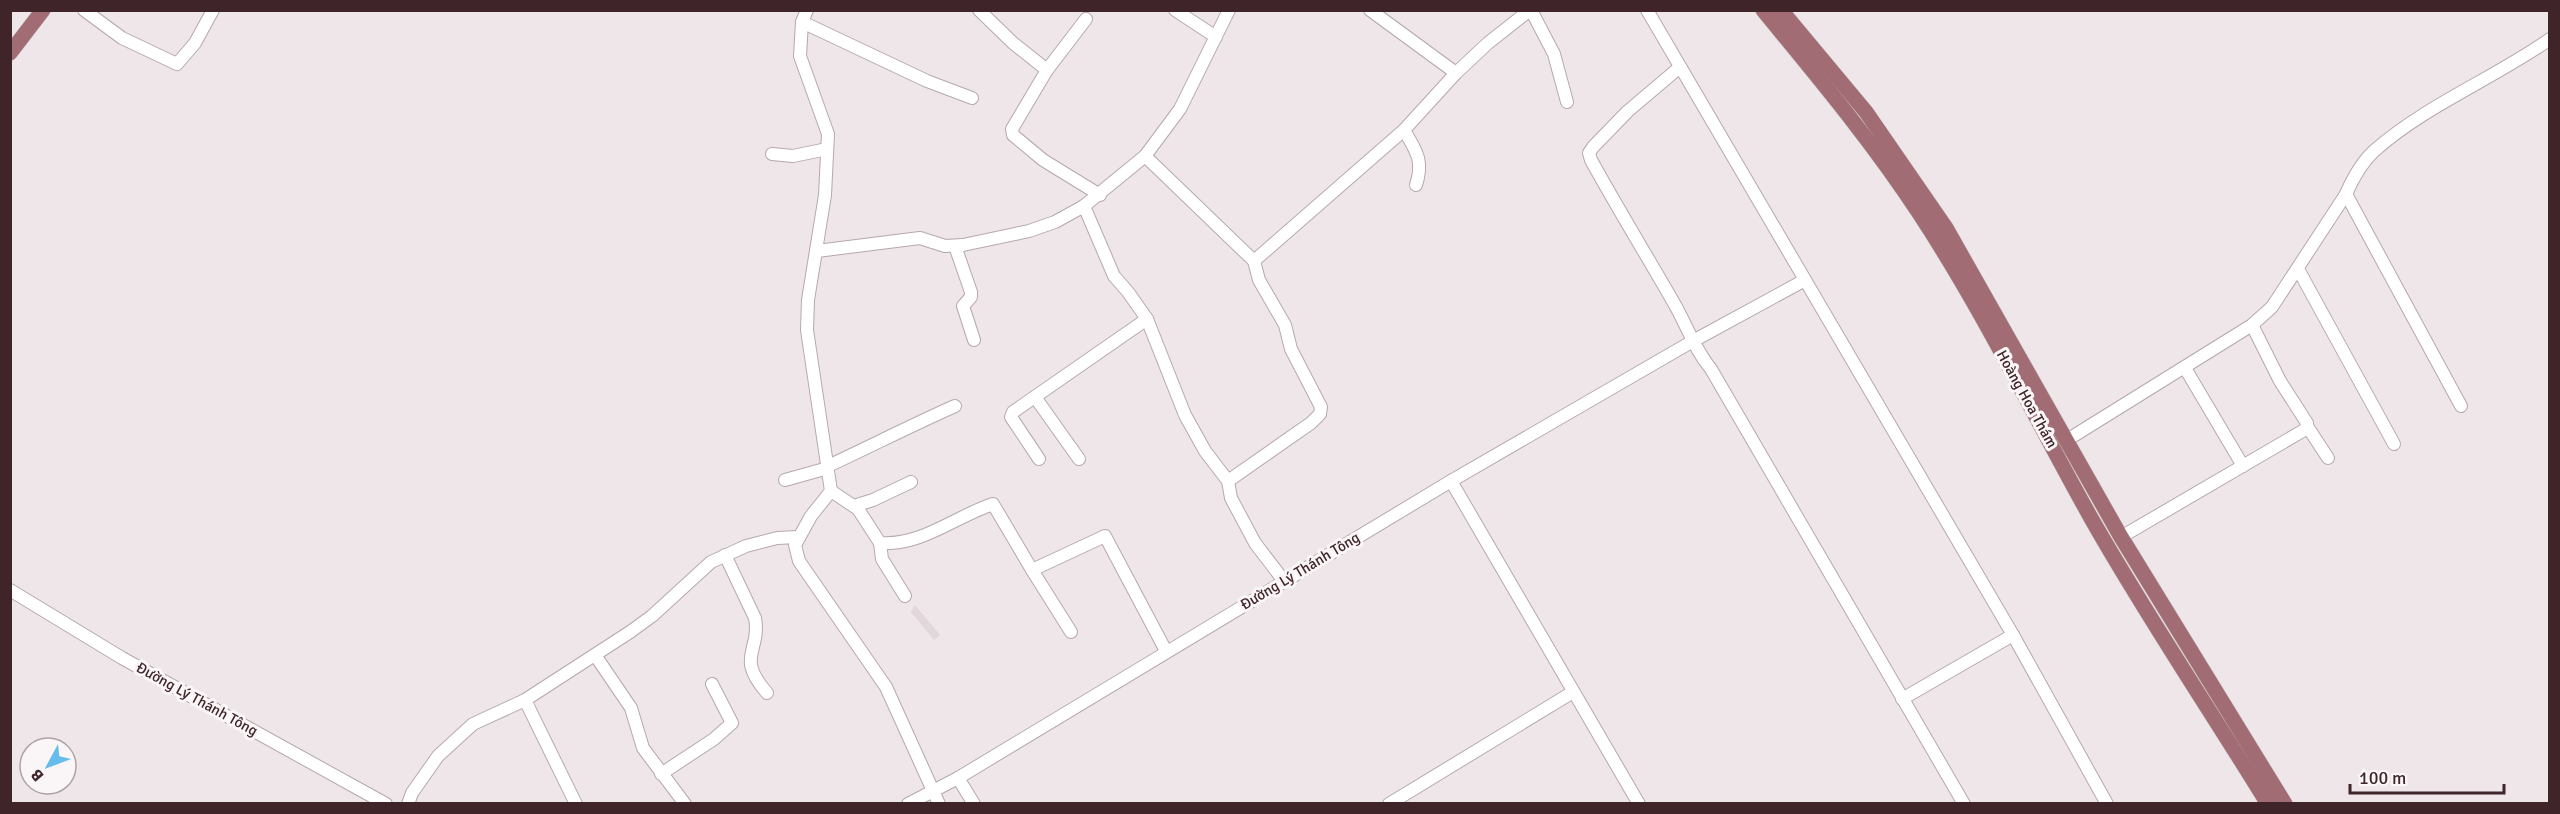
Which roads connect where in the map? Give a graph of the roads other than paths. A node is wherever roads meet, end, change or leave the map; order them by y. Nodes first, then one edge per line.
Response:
1 (43, 10) edge
2 (84, 10) edge
3 (213, 10) edge
4 (979, 10) edge
5 (1175, 10) edge
6 (1229, 10) edge
7 (1370, 10) edge
8 (1531, 10) edge
9 (1647, 10) edge
10 (1763, 10) edge
11 (1781, 10) edge
12 (805, 16) edge
13 (1086, 19) dead end
14 (1216, 37) junction
15 (2550, 39) edge
16 (10, 53) edge
17 (1680, 67) junction
18 (1047, 70) junction
19 (1456, 73) junction
20 (972, 98) dead end
21 (1567, 102) dead end
22 (1866, 112) junction
23 (1853, 121) junction
24 (1404, 130) junction
25 (827, 149) junction
26 (772, 154) dead end
27 (1144, 156) junction
28 (1416, 185) dead end
29 (2346, 194) junction
30 (1100, 195) junction
31 (1084, 206) junction
32 (955, 246) junction
33 (817, 251) junction
34 (1254, 261) junction
35 (2298, 269) junction
36 (1805, 280) junction
37 (1147, 319) junction
38 (2252, 325) junction
39 (974, 340) dead end
40 (1693, 341) junction
41 (2185, 368) junction
42 (1035, 396) junction
43 (955, 406) dead end
44 (2461, 406) dead end
45 (2307, 426) junction
46 (2067, 440) junction
47 (2394, 444) dead end
48 (2328, 458) dead end
49 (1039, 459) dead end
50 (1079, 459) dead end
51 (2243, 466) junction
52 (828, 467) junction
53 (785, 480) dead end
54 (1228, 481) junction
55 (1451, 481) junction
56 (911, 482) dead end
57 (831, 492) junction
58 (854, 506) junction
59 (798, 537) junction
60 (2121, 537) junction
61 (880, 543) junction
62 (725, 555) junction
63 (1032, 570) junction
64 (1284, 581) junction
65 (10, 590) edge
66 (905, 596) dead end
67 (2173, 622) junction
68 (2158, 630) junction
69 (1071, 632) dead end
70 (2013, 635) junction
71 (1166, 651) junction
72 (595, 655) junction
73 (712, 684) dead end
74 (1573, 692) junction
75 (767, 693) dead end
76 (1902, 699) junction
77 (525, 700) junction
78 (661, 774) junction
79 (958, 777) junction
80 (933, 790) junction
81 (386, 804) edge
82 (408, 804) edge
83 (576, 804) edge
84 (685, 804) edge
85 (908, 804) edge
86 (939, 804) edge
87 (974, 804) edge
88 (1389, 804) edge
89 (1639, 804) edge
90 (1964, 804) edge
91 (2107, 804) edge
92 (2268, 804) edge
93 (2285, 804) edge

1 - 16 main road
2 - 3 street
4 - 18 street
5 - 14 street
6 - 14 street
7 - 19 street
8 - 19 street
8 - 21 street
9 - 17 street
10 - 23 main road, Hoàng Hoa Thám
11 - 22 main road, Hoàng Hoa Thám
12 - 20 street
12 - 25 street
13 - 18 street
14 - 27 street
15 - 29 street
17 - 36 street
17 - 40 street
18 - 30 street
19 - 24 street
22 - 23 main road
22 - 46 main road, Hoàng Hoa Thám
23 - 68 main road, Hoàng Hoa Thám
24 - 28 street
24 - 34 street
25 - 26 street
25 - 33 street
27 - 30 street
27 - 34 street
29 - 35 street
29 - 44 street
30 - 31 street
31 - 32 street
31 - 37 street
32 - 33 street
32 - 39 street
33 - 52 street
34 - 54 street
35 - 38 street
35 - 47 street
36 - 40 street, Đường Lý Thánh Tông
36 - 70 street
37 - 42 street
37 - 54 street
38 - 41 street
38 - 45 street
40 - 55 street, Đường Lý Thánh Tông
40 - 76 street
41 - 46 street
41 - 51 street
42 - 49 street
42 - 50 street
43 - 52 street
45 - 48 street
45 - 51 street
46 - 60 main road, Hoàng Hoa Thám
51 - 60 street
52 - 53 street
52 - 57 street
54 - 64 street
55 - 64 street, Đường Lý Thánh Tông
55 - 74 street
56 - 58 street
57 - 58 street
57 - 59 street
58 - 61 street
59 - 62 street
59 - 80 street
60 - 67 main road, Hoàng Hoa Thám
61 - 63 street
61 - 66 street
62 - 72 street
62 - 75 street
63 - 69 street
63 - 71 street
64 - 71 street, Đường Lý Thánh Tông
65 - 81 street, Đường Lý Thánh Tông
67 - 68 main road
67 - 93 main road, Hoàng Hoa Thám
68 - 92 main road, Hoàng Hoa Thám
70 - 76 street
70 - 91 street
71 - 79 street, Đường Lý Thánh Tông
72 - 77 street
72 - 78 street
73 - 78 street
74 - 88 street
74 - 89 street
76 - 90 street
77 - 82 street
77 - 83 street
78 - 84 street
79 - 80 street, Đường Lý Thánh Tông
79 - 87 street
80 - 85 street, Đường Lý Thánh Tông
80 - 86 street

